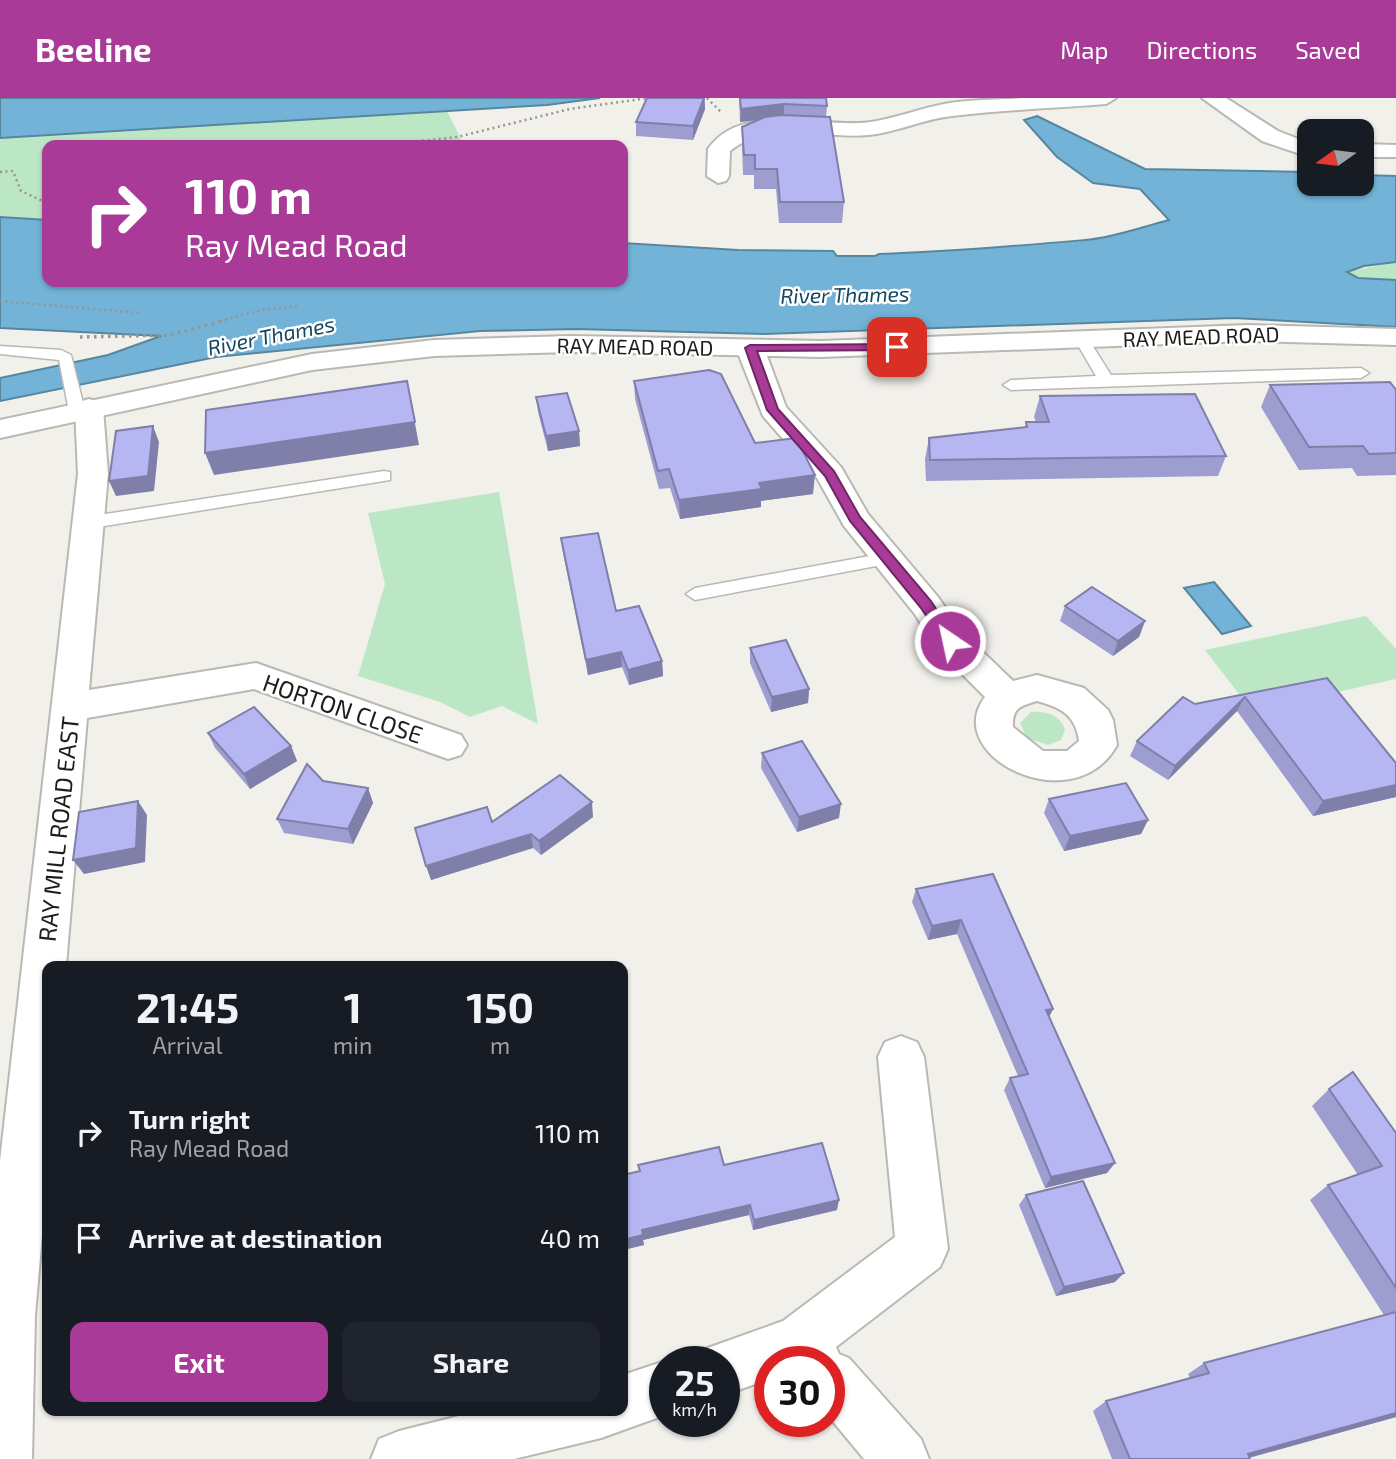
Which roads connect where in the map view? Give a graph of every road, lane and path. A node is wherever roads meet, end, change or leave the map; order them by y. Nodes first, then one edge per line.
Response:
1 (648, 98) edge
2 (1106, 98) edge
3 (1212, 98) edge
4 (430, 140) edge
5 (1297, 146) edge
6 (1374, 150) edge
7 (1392, 151) dead end
8 (0, 172) edge
9 (718, 176) dead end
10 (42, 201) edge
11 (0, 301) edge
12 (300, 306) dead end
13 (140, 313) dead end
14 (162, 335) dead end
15 (1396, 337) edge
16 (1083, 340) junction
17 (750, 348) junction
18 (0, 350) edge
19 (1361, 373) dead end
20 (1106, 380) junction
21 (1012, 385) dead end
22 (80, 406) junction
23 (0, 429) edge
24 (384, 477) dead end
25 (86, 523) junction
26 (886, 559) junction
27 (695, 594) dead end
28 (1006, 696) dead end
29 (71, 707) junction
30 (447, 745) dead end
31 (43, 961) edge
32 (42, 971) edge
33 (901, 1057) dead end
34 (4, 1316) edge
35 (828, 1346) edge
36 (649, 1394) edge
37 (845, 1395) edge
38 (628, 1401) edge
39 (576, 1416) edge
40 (4, 1459) edge
41 (399, 1459) edge
42 (901, 1459) edge

1 - 4 path
2 - 9 street
3 - 5 street
6 - 7 street
8 - 10 path
11 - 13 path
12 - 14 path
15 - 16 street, RAY MEAD ROAD
16 - 17 street, RAY MEAD ROAD
16 - 20 lane
17 - 22 street, RAY MEAD ROAD
17 - 26 street
18 - 22 lane
19 - 20 lane
20 - 21 lane
22 - 23 street, RAY MEAD ROAD
22 - 25 street, RAY MILL ROAD EAST
24 - 25 lane
25 - 29 street, RAY MILL ROAD EAST
26 - 27 lane
26 - 28 street
29 - 30 street, HORTON CLOSE
29 - 31 street, RAY MILL ROAD EAST
32 - 34 street, RAY MILL ROAD EAST
33 - 35 street
34 - 40 street, RAY MILL ROAD EAST
36 - 38 street
37 - 42 street
39 - 41 street

